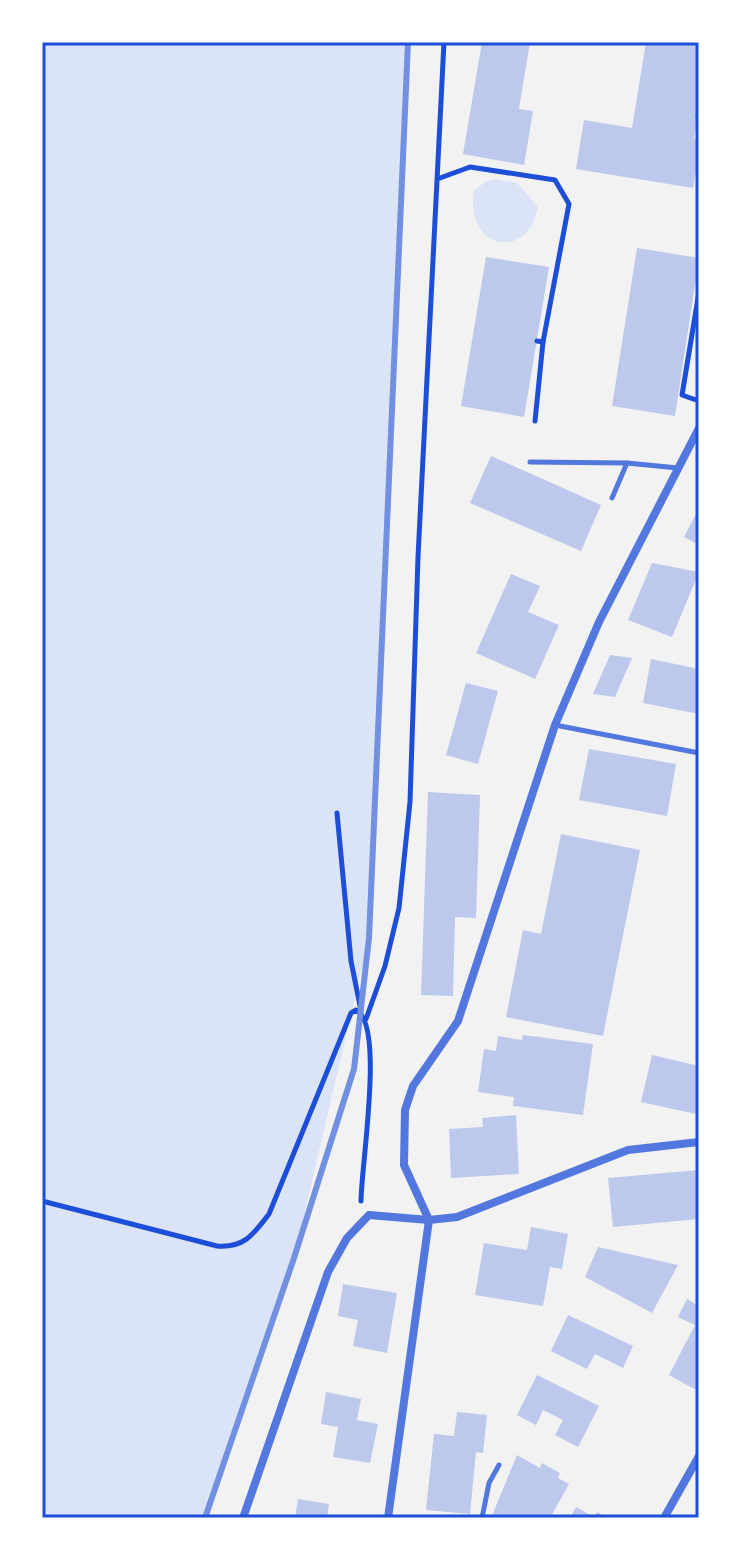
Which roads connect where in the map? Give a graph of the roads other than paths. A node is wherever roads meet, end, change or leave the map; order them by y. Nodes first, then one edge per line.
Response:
1 (699, 428) edge
2 (530, 462) dead end
3 (627, 463) junction
4 (678, 468) junction
5 (612, 498) dead end
6 (555, 725) junction
7 (699, 753) edge
8 (699, 1142) edge
9 (429, 1220) junction
10 (699, 1456) edge
11 (499, 1465) dead end
12 (243, 1518) edge
13 (388, 1518) edge
14 (482, 1518) edge
15 (664, 1518) edge

1 - 4 street
2 - 3 lane
3 - 4 lane
3 - 5 lane
4 - 6 street
6 - 7 lane
6 - 9 street
8 - 9 street
9 - 12 street
9 - 13 street
10 - 15 street
11 - 14 lane

